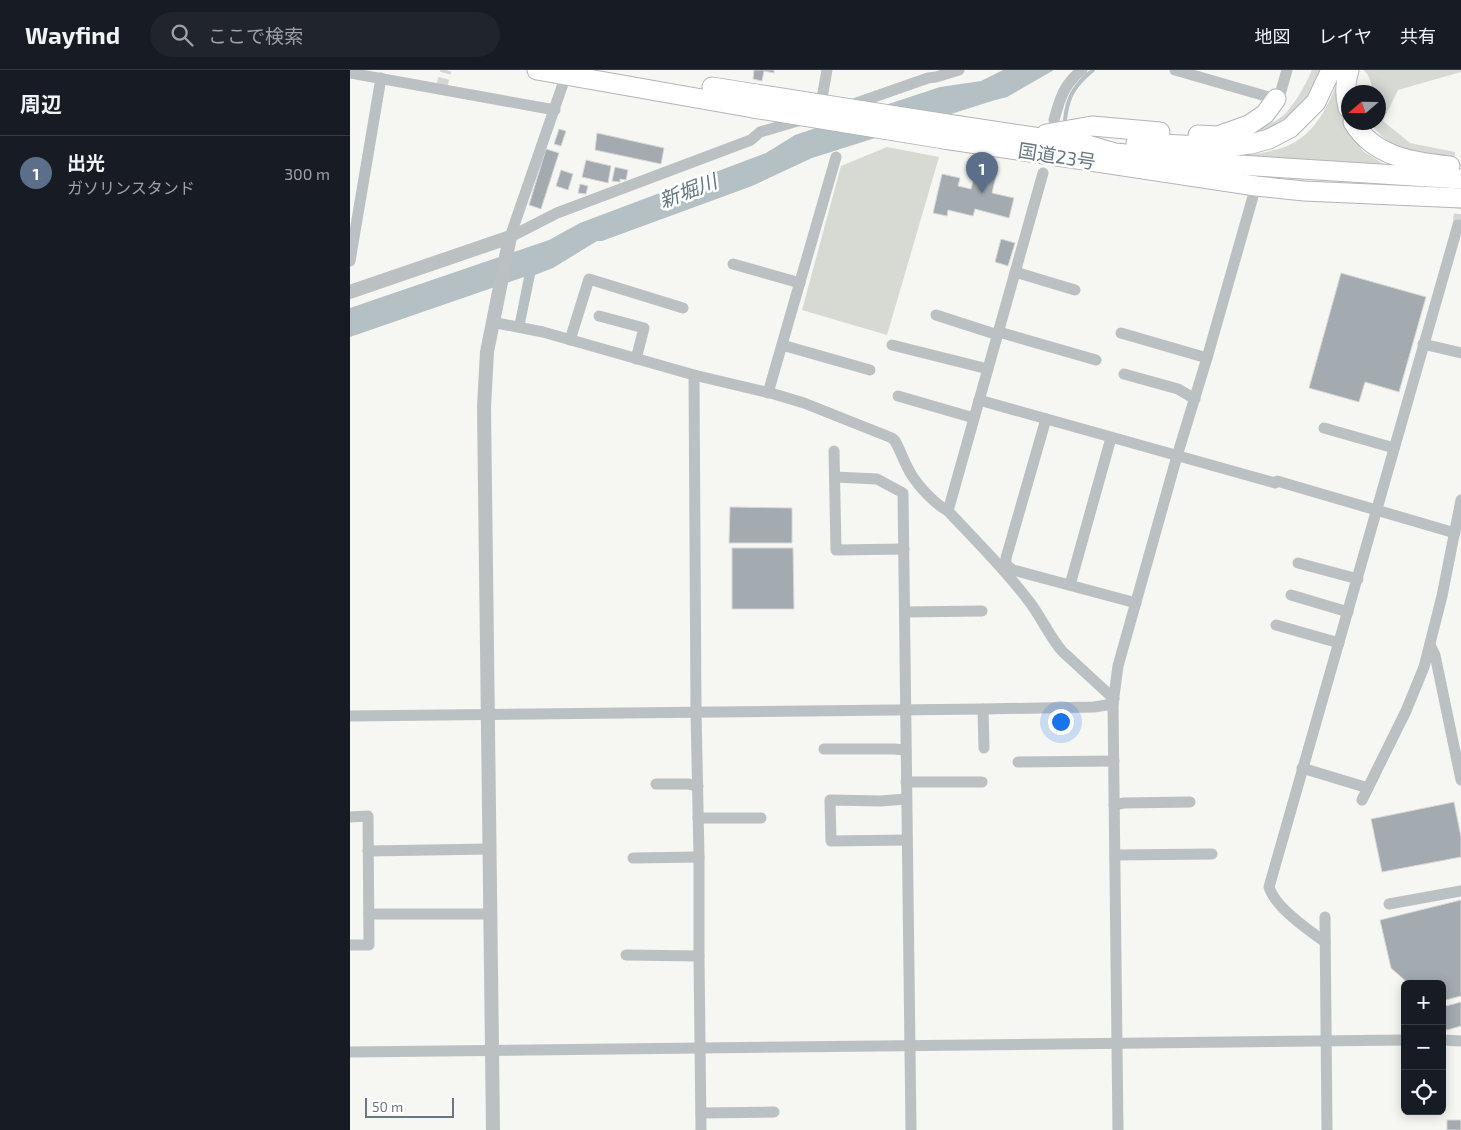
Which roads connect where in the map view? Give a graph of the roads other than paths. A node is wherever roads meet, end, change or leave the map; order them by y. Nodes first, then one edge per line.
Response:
1 (537, 70) edge
2 (605, 70) edge
3 (827, 70) edge
4 (959, 70) edge
5 (1082, 70) edge
6 (1175, 70) edge
7 (1287, 70) edge
8 (1331, 70) edge
9 (1349, 70) edge
10 (350, 73) edge
11 (566, 75) junction
12 (380, 78) junction
13 (1346, 85) edge
14 (1276, 99) junction
15 (754, 101) junction
16 (555, 110) junction
17 (819, 116) junction
18 (1054, 120) dead end
19 (1358, 130) edge
20 (945, 131) junction
21 (1033, 136) junction
22 (1088, 145) junction
23 (836, 157) dead end
24 (1461, 167) edge
25 (1044, 173) dead end
26 (1461, 178) edge
27 (1256, 186) junction
28 (1304, 191) junction
29 (1461, 198) edge
30 (1459, 217) edge
31 (510, 237) junction
32 (350, 261) edge
33 (733, 264) dead end
34 (1015, 272) junction
35 (800, 283) junction
36 (1075, 290) dead end
37 (350, 292) edge
38 (683, 308) dead end
39 (936, 315) dead end
40 (600, 316) dead end
41 (492, 322) junction
42 (1121, 333) dead end
43 (998, 334) junction
44 (570, 340) junction
45 (1423, 344) junction
46 (782, 345) junction
47 (892, 345) dead end
48 (1461, 353) edge
49 (1208, 358) junction
50 (636, 359) junction
51 (1096, 360) dead end
52 (988, 369) junction
53 (870, 370) dead end
54 (1124, 374) dead end
55 (694, 375) junction
56 (768, 393) junction
57 (898, 396) dead end
58 (1195, 399) junction
59 (979, 400) junction
60 (974, 418) junction
61 (1046, 419) junction
62 (1324, 428) dead end
63 (1111, 438) junction
64 (1394, 448) junction
65 (834, 451) dead end
66 (1177, 456) junction
67 (835, 477) junction
68 (917, 482) junction
69 (903, 492) junction
70 (1461, 500) edge
71 (948, 511) junction
72 (1376, 511) junction
73 (1459, 520) edge
74 (1455, 533) junction
75 (904, 549) junction
76 (1298, 563) dead end
77 (1004, 567) junction
78 (1358, 579) junction
79 (1070, 584) junction
80 (1292, 595) dead end
81 (1136, 603) junction
82 (982, 611) dead end
83 (905, 612) junction
84 (1348, 612) junction
85 (1276, 625) dead end
86 (1339, 643) junction
87 (1430, 645) junction
88 (1114, 702) junction
89 (906, 709) junction
90 (983, 709) junction
91 (696, 711) junction
92 (488, 715) junction
93 (350, 716) edge
94 (984, 748) dead end
95 (824, 749) dead end
96 (906, 750) junction
97 (1114, 761) junction
98 (1018, 762) dead end
99 (1302, 768) junction
100 (1461, 780) edge
101 (906, 782) junction
102 (982, 782) dead end
103 (656, 784) dead end
104 (698, 786) junction
105 (1368, 788) junction
106 (906, 799) junction
107 (1362, 800) dead end
108 (1190, 802) dead end
109 (1114, 805) junction
110 (350, 817) edge
111 (698, 818) junction
112 (761, 818) dead end
113 (907, 840) junction
114 (490, 849) junction
115 (368, 851) junction
116 (1212, 854) dead end
117 (1115, 855) junction
118 (699, 856) junction
119 (633, 858) dead end
120 (1461, 891) edge
121 (1390, 904) dead end
122 (368, 914) junction
123 (490, 914) junction
124 (1325, 917) dead end
125 (1325, 942) junction
126 (350, 945) edge
127 (626, 955) dead end
128 (699, 956) junction
129 (1326, 1040) junction
130 (1401, 1040) edge
131 (1446, 1040) edge
132 (1461, 1041) edge
133 (1117, 1043) junction
134 (910, 1046) junction
135 (700, 1048) junction
136 (492, 1049) junction
137 (350, 1052) edge
138 (774, 1112) dead end
139 (701, 1113) junction
140 (493, 1130) edge
141 (701, 1130) edge
142 (911, 1130) edge
143 (1118, 1130) edge
144 (1327, 1130) edge

1 - 11 highway, 国道23号
2 - 15 highway, 国道23号
3 - 17 street
4 - 17 street
5 - 18 street
6 - 14 street
7 - 14 street
8 - 22 highway
9 - 13 highway
10 - 12 street
11 - 15 highway, 国道23号
11 - 16 street
12 - 16 street
12 - 32 street
14 - 21 highway
15 - 20 highway, 国道23号, bridge
16 - 31 street
17 - 31 street
19 - 24 highway
20 - 21 highway, 国道23号
20 - 27 highway, 国道23号
21 - 22 highway, 国道23号
22 - 26 highway, 国道23号
23 - 35 street
25 - 34 street
27 - 28 highway, 国道23号
27 - 49 street
28 - 29 highway, 国道23号
28 - 30 highway
30 - 45 street
31 - 37 street
31 - 41 street
33 - 35 street
34 - 36 street
34 - 43 street
35 - 46 street
38 - 44 street
39 - 43 street
40 - 50 street
41 - 44 street
41 - 92 street
42 - 49 street
43 - 51 street
43 - 52 street
44 - 50 street
45 - 48 street
45 - 64 street
46 - 53 street
46 - 56 street
47 - 52 street
49 - 58 street
50 - 55 street
52 - 59 street
54 - 58 street
55 - 56 street
55 - 91 street
56 - 68 street
57 - 60 street
58 - 66 street
59 - 60 street
59 - 61 street
60 - 71 street
61 - 63 street
61 - 77 street
62 - 64 street
63 - 66 street
63 - 79 street
64 - 72 street
65 - 67 street
66 - 72 street
66 - 81 street
67 - 69 street
67 - 75 street
68 - 69 street
68 - 71 street
69 - 75 street
70 - 73 street
71 - 77 street
72 - 74 street
72 - 78 street
73 - 74 street
74 - 87 street
75 - 83 street
76 - 78 street
77 - 79 street
77 - 88 street
78 - 84 street
79 - 81 street
80 - 84 street
81 - 88 street
82 - 83 street
83 - 89 street
84 - 86 street
85 - 86 street
86 - 99 street
87 - 100 street
87 - 105 street
88 - 90 street
88 - 97 street
89 - 90 street
89 - 91 street
89 - 96 street
90 - 94 street
91 - 92 street
91 - 104 street
92 - 93 street
92 - 114 street
95 - 96 street
96 - 101 street
97 - 98 street
97 - 109 street
99 - 105 street
99 - 125 street
101 - 102 street
101 - 106 street
103 - 104 street
104 - 111 street
105 - 107 street
106 - 113 street
106 - 113 street
108 - 109 street
109 - 117 street
110 - 115 street
111 - 112 street
111 - 118 street
113 - 134 street
114 - 115 street
114 - 123 street
115 - 122 street
116 - 117 street
117 - 133 street
118 - 119 street
118 - 128 street
120 - 121 street
122 - 123 street
122 - 126 street
123 - 136 street
124 - 125 street
125 - 129 street
127 - 128 street
128 - 135 street
129 - 130 street
129 - 133 street
129 - 144 street
131 - 132 street
133 - 134 street
133 - 143 street
134 - 135 street
134 - 142 street
135 - 136 street
135 - 139 street
136 - 137 street
136 - 140 street
138 - 139 street
139 - 141 street

